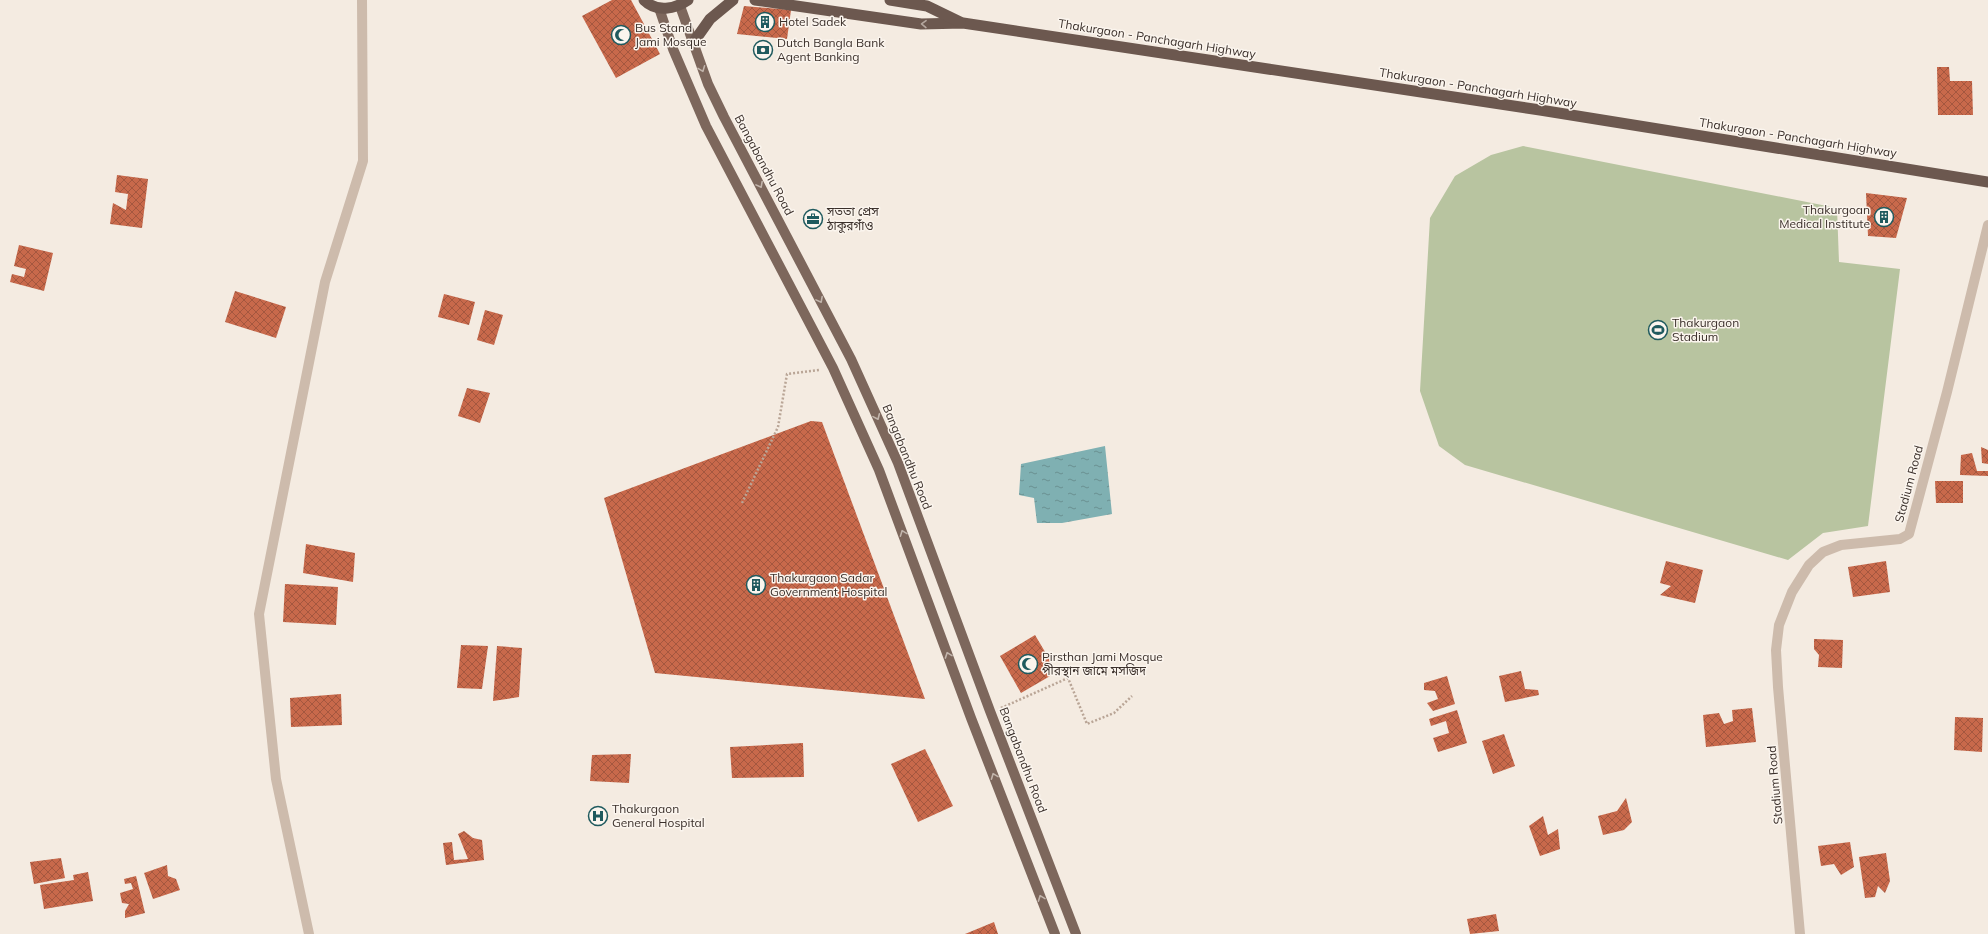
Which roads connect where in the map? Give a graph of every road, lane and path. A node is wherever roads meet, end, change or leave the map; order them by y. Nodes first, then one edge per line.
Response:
1 (362, 0) edge
2 (644, 0) edge
3 (734, 0) edge
4 (755, 0) edge
5 (890, 0) edge
6 (684, 3) edge
7 (658, 8) junction
8 (963, 23) junction
9 (693, 43) junction
10 (1988, 182) edge
11 (1988, 225) edge
12 (833, 368) junction
13 (742, 503) dead end
14 (1132, 696) dead end
15 (990, 711) junction
16 (309, 934) edge
17 (1055, 934) edge
18 (1076, 934) edge
19 (1800, 934) edge

1 - 16 street
2 - 7 highway
3 - 9 highway
8 -> 4 highway, Thakurgaon - Panchagarh Highway
5 - 8 highway, Thakurgaon - Panchagarh Highway
6 - 7 highway
6 - 9 main road, Bangabandhu Road
7 - 12 main road
8 - 10 highway, Thakurgaon - Panchagarh Highway
9 -> 15 main road, Bangabandhu Road
11 - 19 street, Stadium Road
12 - 13 path
17 -> 12 main road
14 - 15 path
15 - 18 main road, Bangabandhu Road

